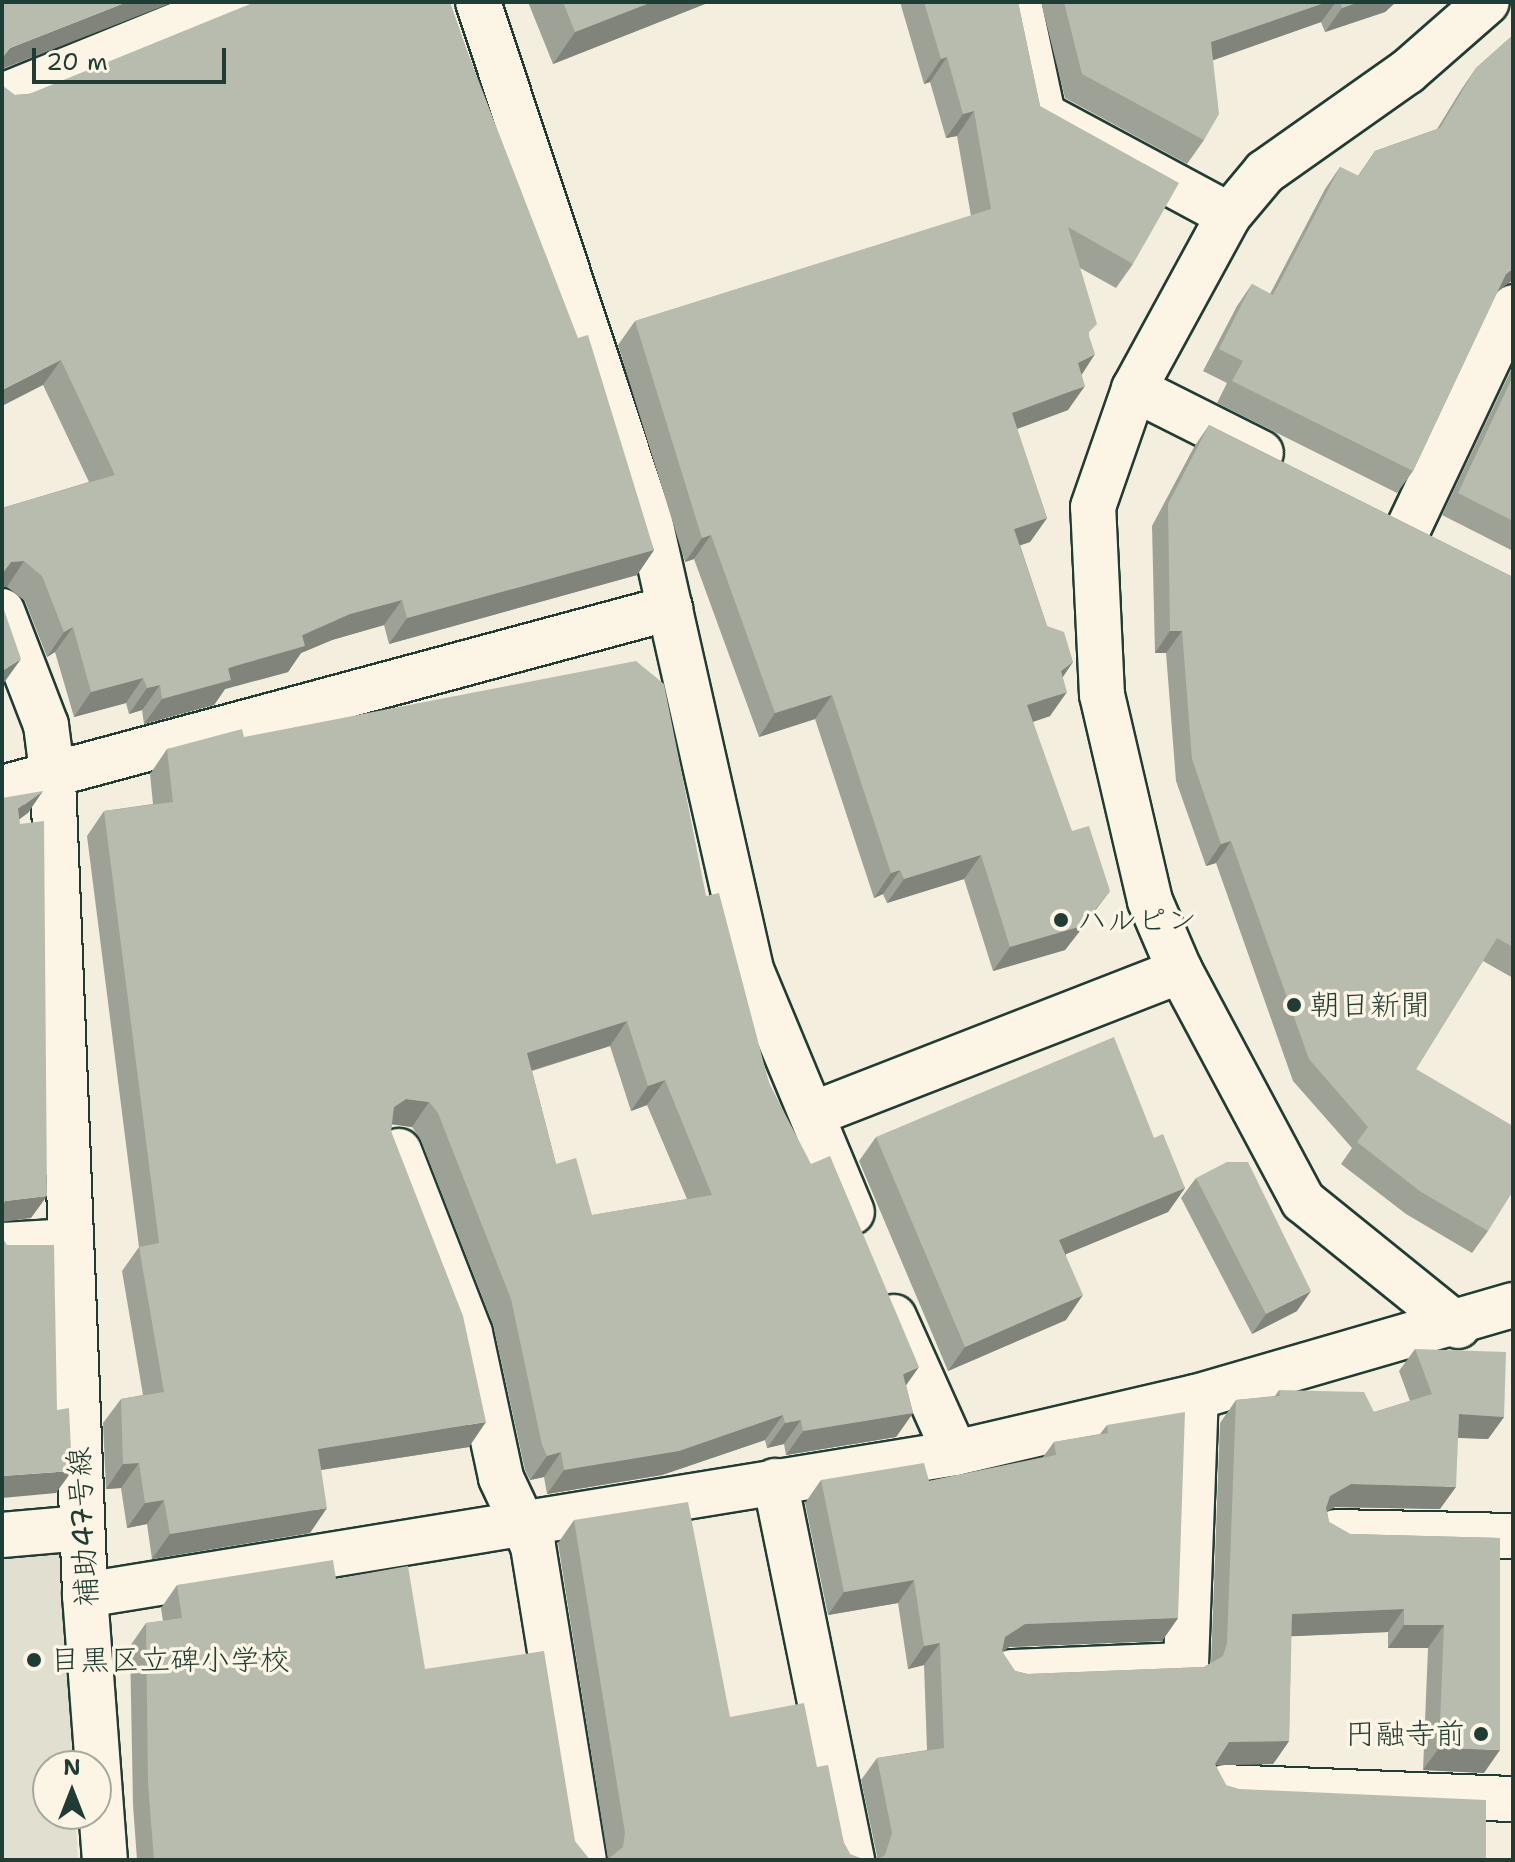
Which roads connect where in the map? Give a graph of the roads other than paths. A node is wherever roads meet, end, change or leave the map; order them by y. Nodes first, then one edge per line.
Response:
1 (233, 2) edge
2 (478, 2) edge
3 (1019, 2) edge
4 (1487, 2) edge
5 (2, 96) edge
6 (1229, 215) junction
7 (1513, 307) edge
8 (1134, 389) junction
9 (1299, 472) edge
10 (1368, 507) edge
11 (1409, 527) junction
12 (1448, 547) edge
13 (670, 608) junction
14 (2, 611) edge
15 (53, 779) junction
16 (2, 788) edge
17 (1180, 971) junction
18 (813, 1114) junction
19 (397, 1147) edge
20 (71, 1241) junction
21 (2, 1245) edge
22 (1513, 1305) edge
23 (1458, 1326) junction
24 (1196, 1397) junction
25 (955, 1453) junction
26 (775, 1481) junction
27 (519, 1524) junction
28 (82, 1528) junction
29 (1335, 1532) edge
30 (2, 1535) edge
31 (1513, 1536) edge
32 (85, 1595) junction
33 (1011, 1672) edge
34 (1224, 1787) edge
35 (1513, 1799) edge
36 (105, 1860) edge
37 (584, 1860) edge
38 (852, 1860) edge

1 - 5 street
2 - 13 street
3 - 6 street
4 - 6 street
6 - 8 street
7 - 11 street
8 - 9 street
8 - 17 street
10 - 11 street
11 - 12 street
13 - 15 street
13 - 18 street
14 - 15 street, 補助47号線
15 - 16 street
15 - 20 street, 補助47号線
17 - 18 street
17 - 23 street
18 - 25 street
19 - 27 street
20 - 21 street
20 - 28 street, 補助47号線
22 - 23 street
23 - 24 street
24 - 25 street
24 - 33 street
25 - 26 street
26 - 27 street
26 - 38 street
27 - 32 street
27 - 37 street
28 - 30 street
28 - 32 street, 補助47号線
29 - 31 street
32 - 36 street, 補助47号線
34 - 35 street

